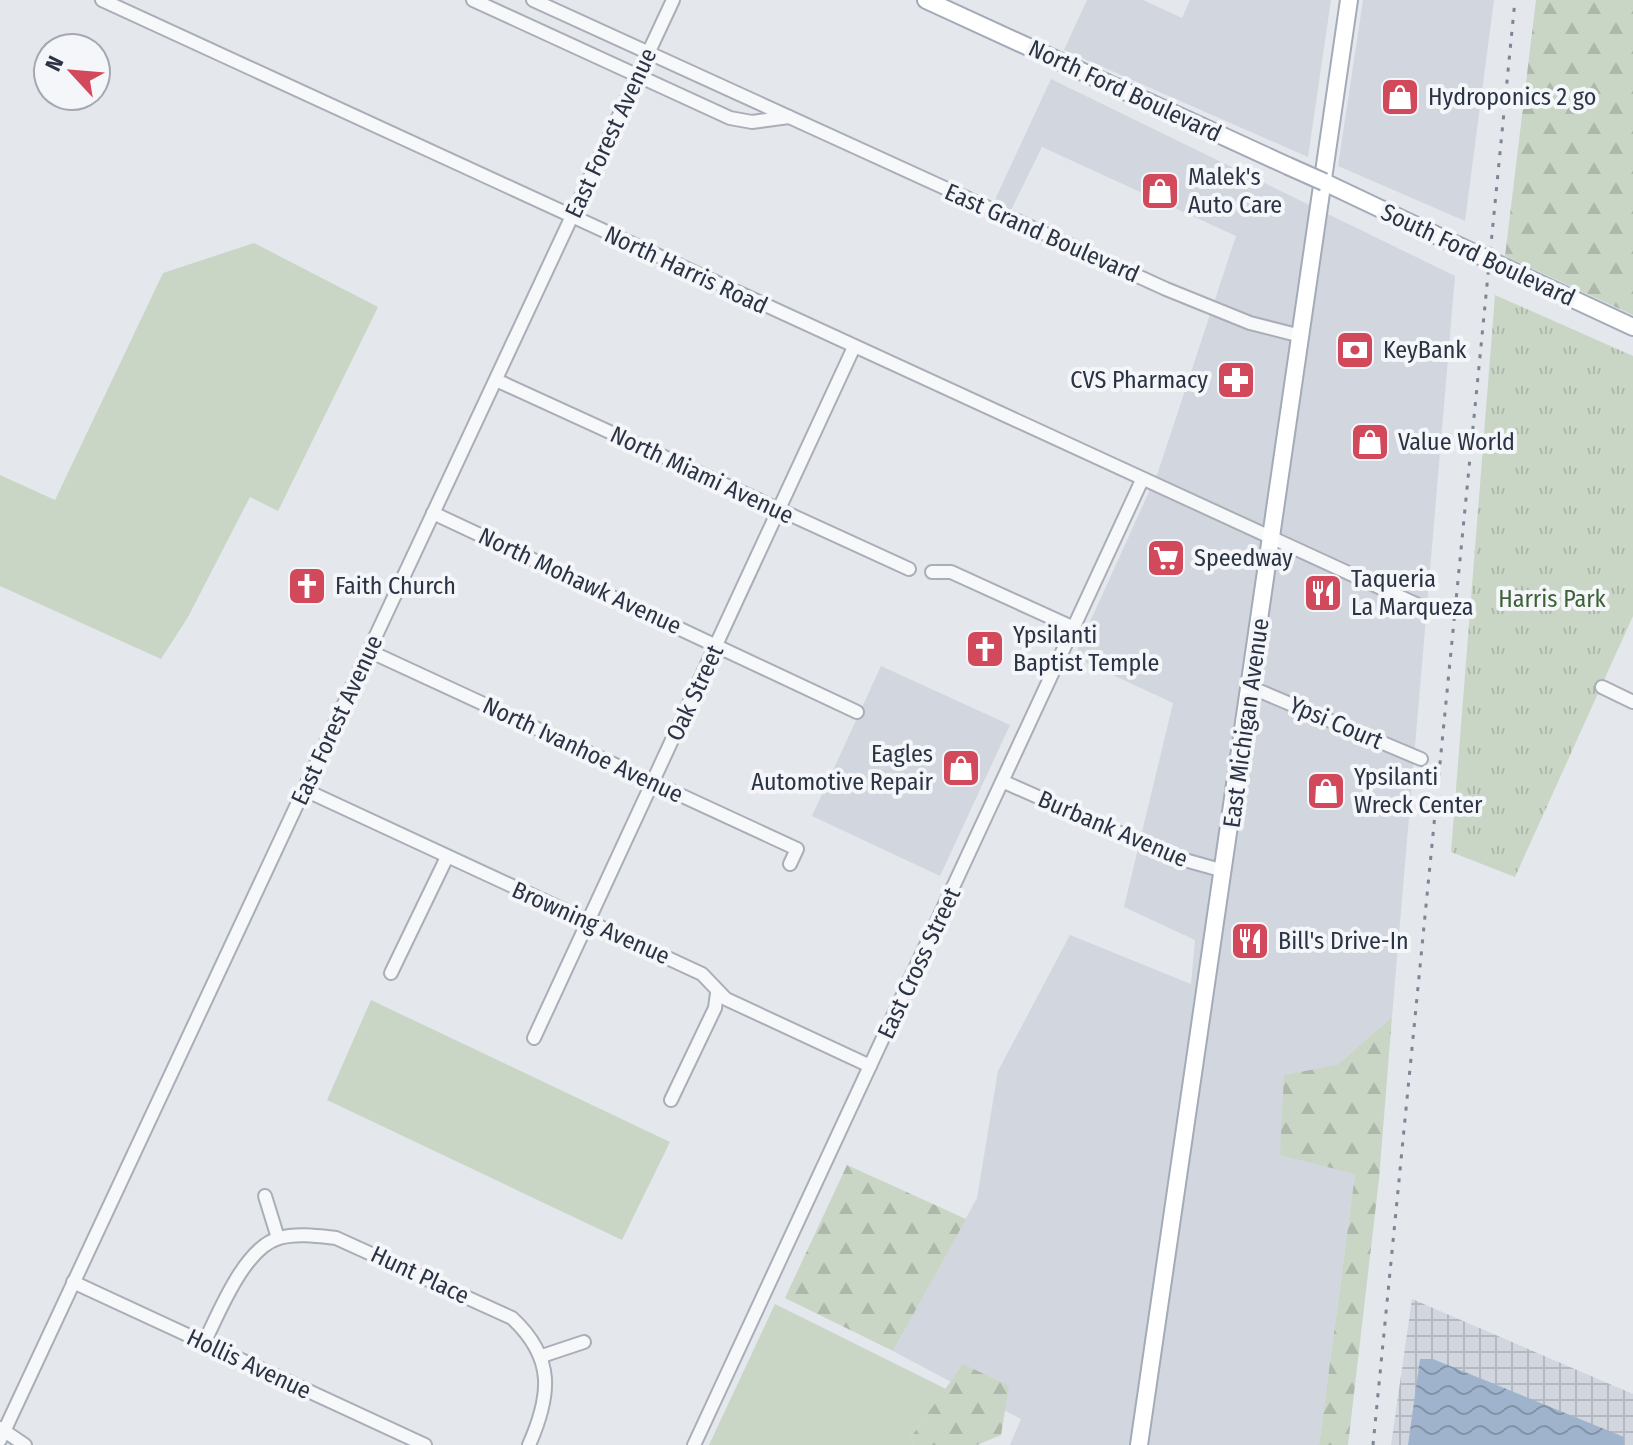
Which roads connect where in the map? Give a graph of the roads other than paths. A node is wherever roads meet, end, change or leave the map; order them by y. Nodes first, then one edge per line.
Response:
1 (102, 0) edge
2 (473, 0) edge
3 (533, 0) edge
4 (673, 0) edge
5 (926, 0) edge
6 (1344, 2) edge
7 (649, 53) junction
8 (638, 78) junction
9 (789, 117) junction
10 (1324, 182) joint
11 (572, 217) junction
12 (1633, 327) edge
13 (1301, 336) junction
14 (854, 347) junction
15 (496, 380) junction
16 (1142, 480) junction
17 (780, 510) junction
18 (433, 513) junction
19 (1271, 538) junction
20 (909, 569) dead end
21 (932, 572) dead end
22 (1418, 605) dead end
23 (1074, 628) junction
24 (717, 645) junction
25 (369, 651) junction
26 (1250, 687) junction
27 (1602, 687) dead end
28 (1633, 702) edge
29 (857, 712) dead end
30 (1421, 759) dead end
31 (653, 782) junction
32 (1004, 782) junction
33 (305, 790) junction
34 (447, 857) junction
35 (790, 864) dead end
36 (1224, 871) junction
37 (588, 921) junction
38 (391, 973) dead end
39 (717, 993) junction
40 (534, 1038) dead end
41 (870, 1066) junction
42 (671, 1100) dead end
43 (265, 1196) dead end
44 (278, 1238) junction
45 (73, 1282) junction
46 (584, 1342) dead end
47 (204, 1343) junction
48 (542, 1356) junction
49 (2, 1433) edge
50 (25, 1445) edge
51 (425, 1445) edge
52 (529, 1445) edge
53 (694, 1445) edge
54 (1139, 1445) edge

1 - 11 street, North Harris Road
2 - 8 street
3 - 7 street, East Grand Boulevard
4 - 7 street, East Forest Avenue
5 - 10 main road, North Ford Boulevard, bridge
6 - 13 main road, East Michigan Avenue
7 - 8 street, East Forest Avenue
7 - 9 street, East Grand Boulevard
8 - 9 street
8 - 11 street, East Forest Avenue
9 - 13 street, East Grand Boulevard
10 - 12 main road, South Ford Boulevard, bridge
11 - 14 street, North Harris Road
11 - 15 street, East Forest Avenue
13 - 19 main road, East Michigan Avenue
14 - 16 street, North Harris Road
14 - 17 street, Oak Street
15 - 17 street, North Miami Avenue
15 - 18 street, East Forest Avenue
16 - 19 street, North Harris Road
16 - 23 street, East Cross Street
17 - 20 street, North Miami Avenue
17 - 24 street, Oak Street
18 - 24 street, North Mohawk Avenue
18 - 25 street, East Forest Avenue
19 - 22 street, North Harris Road
19 - 26 main road, East Michigan Avenue
21 - 23 street
23 - 32 street, East Cross Street
24 - 29 street, North Mohawk Avenue
24 - 31 street, Oak Street
25 - 31 street, North Ivanhoe Avenue
25 - 33 street, East Forest Avenue
26 - 30 street, Ypsi Court
26 - 36 main road, East Michigan Avenue
27 - 28 street
31 - 35 street, North Ivanhoe Avenue
31 - 37 street, Oak Street
32 - 36 street, Burbank Avenue
32 - 41 street, East Cross Street
33 - 34 street, Browning Avenue
33 - 45 street, East Forest Avenue
34 - 37 street, Browning Avenue
34 - 38 street
36 - 54 main road, East Michigan Avenue
37 - 39 street, Browning Avenue
37 - 40 street, Oak Street
39 - 41 street, Browning Avenue
39 - 42 street
41 - 53 street, East Cross Street
43 - 44 street
44 - 47 street
44 - 48 street, Hunt Place
45 - 47 street, Hollis Avenue
45 - 49 street, East Forest Avenue
46 - 48 street
47 - 51 street, Hollis Avenue
48 - 52 street
49 - 50 street

